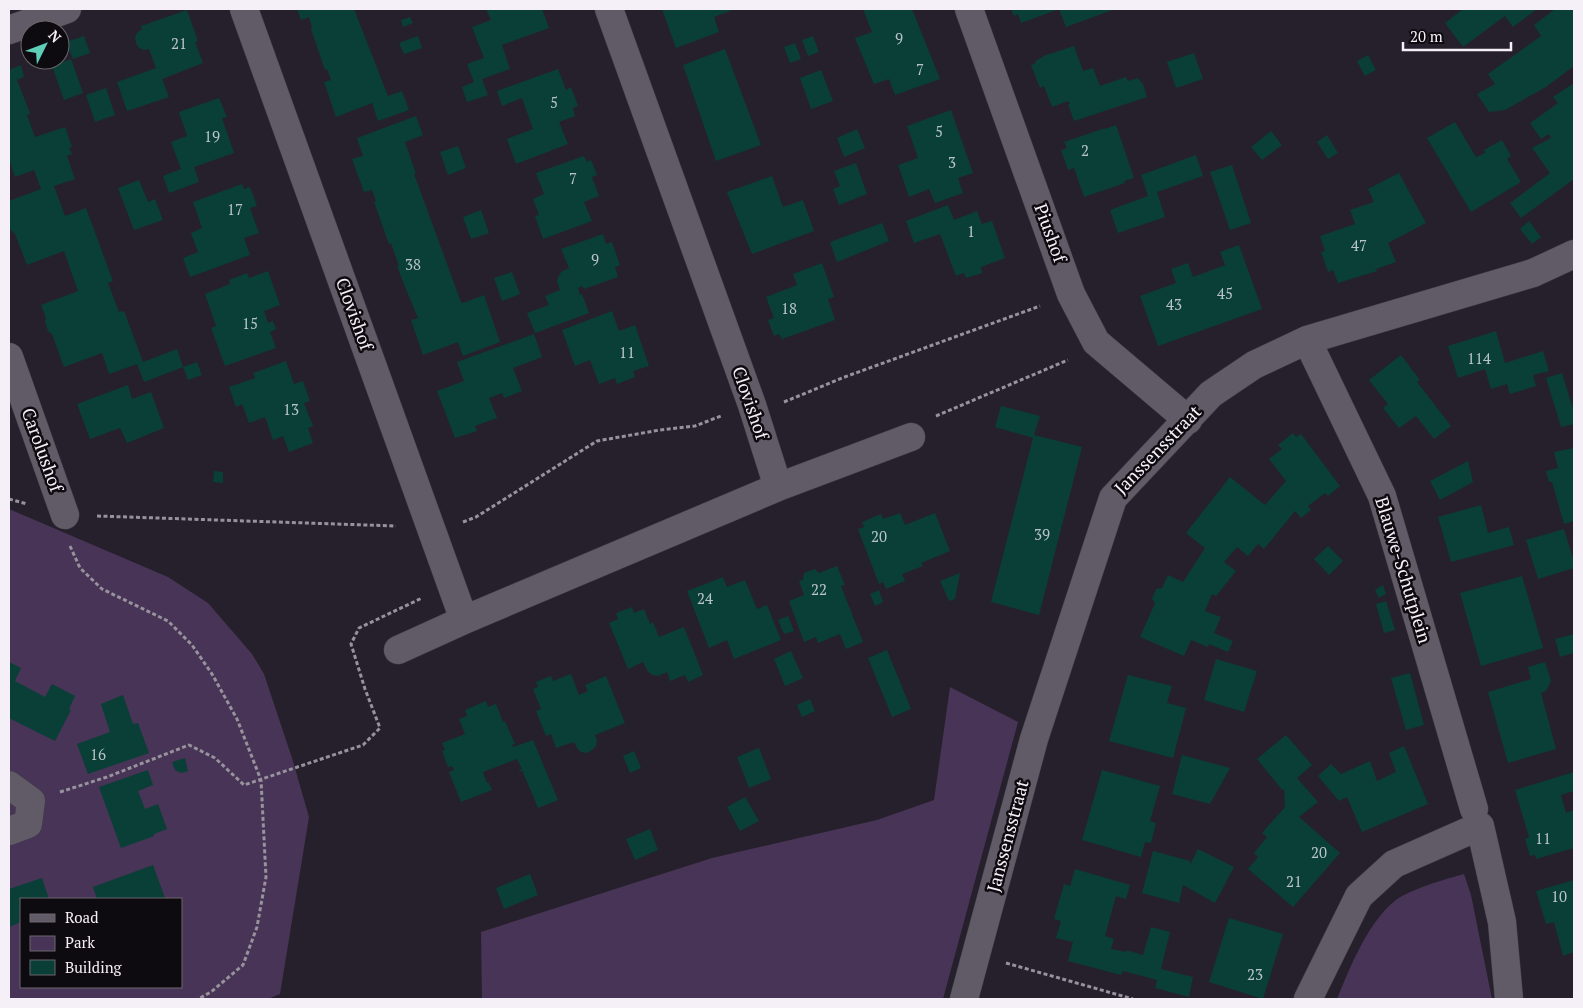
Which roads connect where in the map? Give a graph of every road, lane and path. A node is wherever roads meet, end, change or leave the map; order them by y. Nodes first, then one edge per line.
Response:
1 (67, 9) edge
2 (244, 9) edge
3 (609, 9) edge
4 (969, 9) edge
5 (9, 30) edge
6 (1574, 254) edge
7 (1071, 294) junction
8 (1307, 340) junction
9 (1096, 342) junction
10 (9, 358) edge
11 (752, 405) junction
12 (1188, 420) junction
13 (911, 437) joint
14 (778, 487) junction
15 (9, 499) edge
16 (65, 514) junction
17 (430, 526) junction
18 (450, 584) junction
19 (464, 620) junction
20 (398, 650) dead end
21 (261, 780) junction
22 (9, 785) edge
23 (31, 801) junction
24 (1474, 809) dead end
25 (9, 831) edge
26 (976, 954) junction
27 (198, 999) edge
28 (964, 999) edge
29 (1133, 999) edge
30 (1308, 999) edge
31 (1509, 999) edge

1 - 5 street
2 - 17 street, Clovishof
3 - 11 street, Clovishof
4 - 7 street, Piushof
6 - 8 street, Janssensstraat
7 - 9 street, Piushof
7 - 11 path
8 - 12 street, Janssensstraat
8 - 24 street, Blauwe-Schutplein
9 - 12 street, Piushof
9 - 13 path
10 - 16 street, Carolushof
11 - 14 street, Clovishof
11 - 17 path
12 - 26 street, Janssensstraat
13 - 14 street
14 - 19 street
15 - 16 path
16 - 17 path
16 - 21 path
17 - 18 street, Clovishof
18 - 19 street, Clovishof
18 - 21 path
19 - 20 street
21 - 23 path
21 - 27 path
22 - 23 street
23 - 25 street
26 - 28 street, Janssensstraat
26 - 29 path
30 - 31 street

